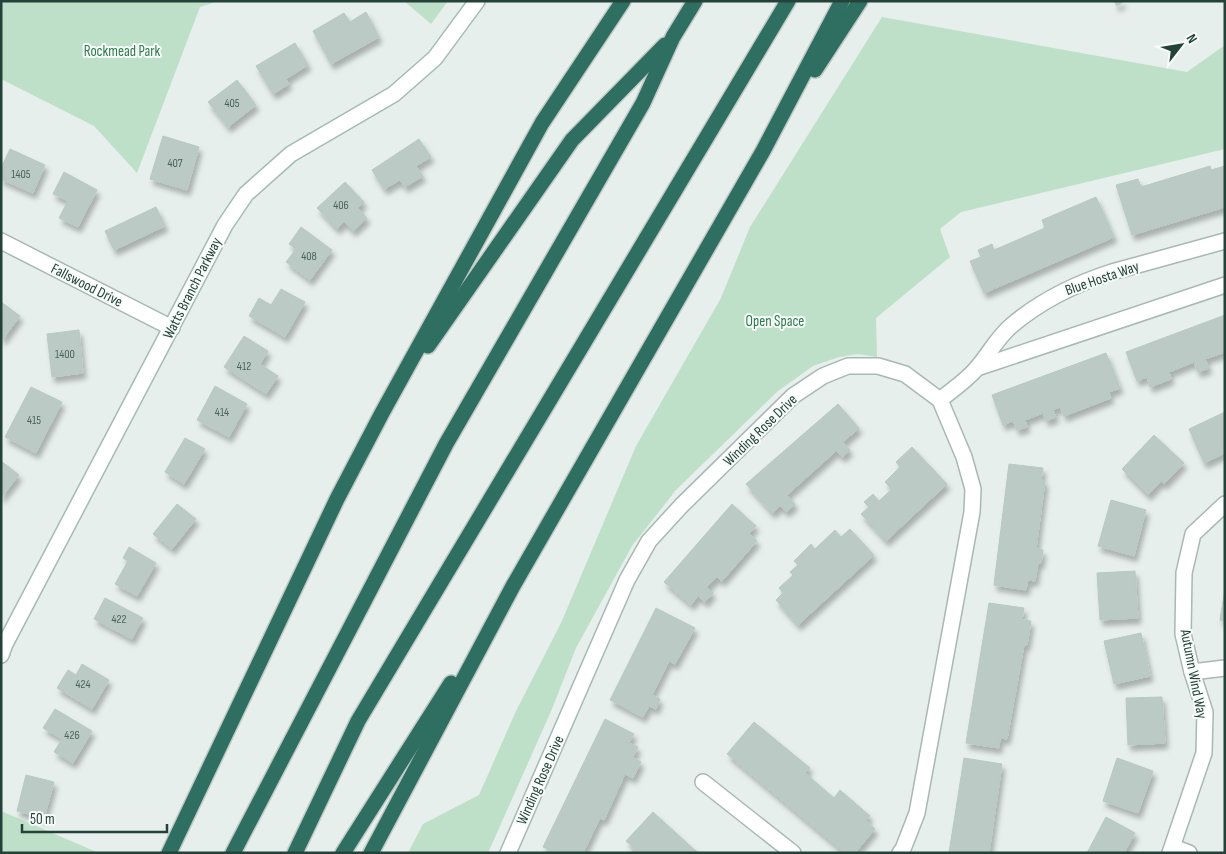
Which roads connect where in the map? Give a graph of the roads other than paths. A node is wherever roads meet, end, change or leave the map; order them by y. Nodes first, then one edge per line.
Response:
1 (477, 1) edge
2 (623, 1) edge
3 (695, 1) edge
4 (788, 1) edge
5 (842, 1) edge
6 (860, 1) edge
7 (673, 37) junction
8 (763, 151) junction
9 (1, 241) edge
10 (1225, 241) edge
11 (1225, 285) edge
12 (172, 328) junction
13 (977, 368) junction
14 (940, 400) junction
15 (382, 413) junction
16 (1225, 504) edge
17 (513, 586) junction
18 (1, 655) edge
19 (1225, 668) edge
20 (1192, 672) junction
21 (703, 782) dead end
22 (1172, 850) edge
23 (169, 853) edge
24 (232, 853) edge
25 (295, 853) edge
26 (343, 853) edge
27 (371, 853) edge
28 (508, 853) edge
29 (794, 853) edge
30 (900, 853) edge
31 (1189, 853) edge

1 - 12 street, Watts Branch Parkway
2 - 15 highway
3 - 7 highway
4 - 25 highway
5 - 8 highway
6 - 8 highway
7 - 15 highway
7 - 24 highway
8 - 17 highway
9 - 12 street, Fallswood Drive
10 - 13 street, Blue Hosta Way
11 - 13 street, Blue Hosta Way
12 - 18 street, Watts Branch Parkway
13 - 14 street, Blue Hosta Way
14 - 28 street, Winding Rose Drive
14 - 30 street
15 - 23 highway
16 - 20 street, Autumn Wind Way
17 - 26 highway
17 - 27 highway
19 - 20 street
20 - 22 street, Autumn Wind Way
21 - 29 street
22 - 31 street

